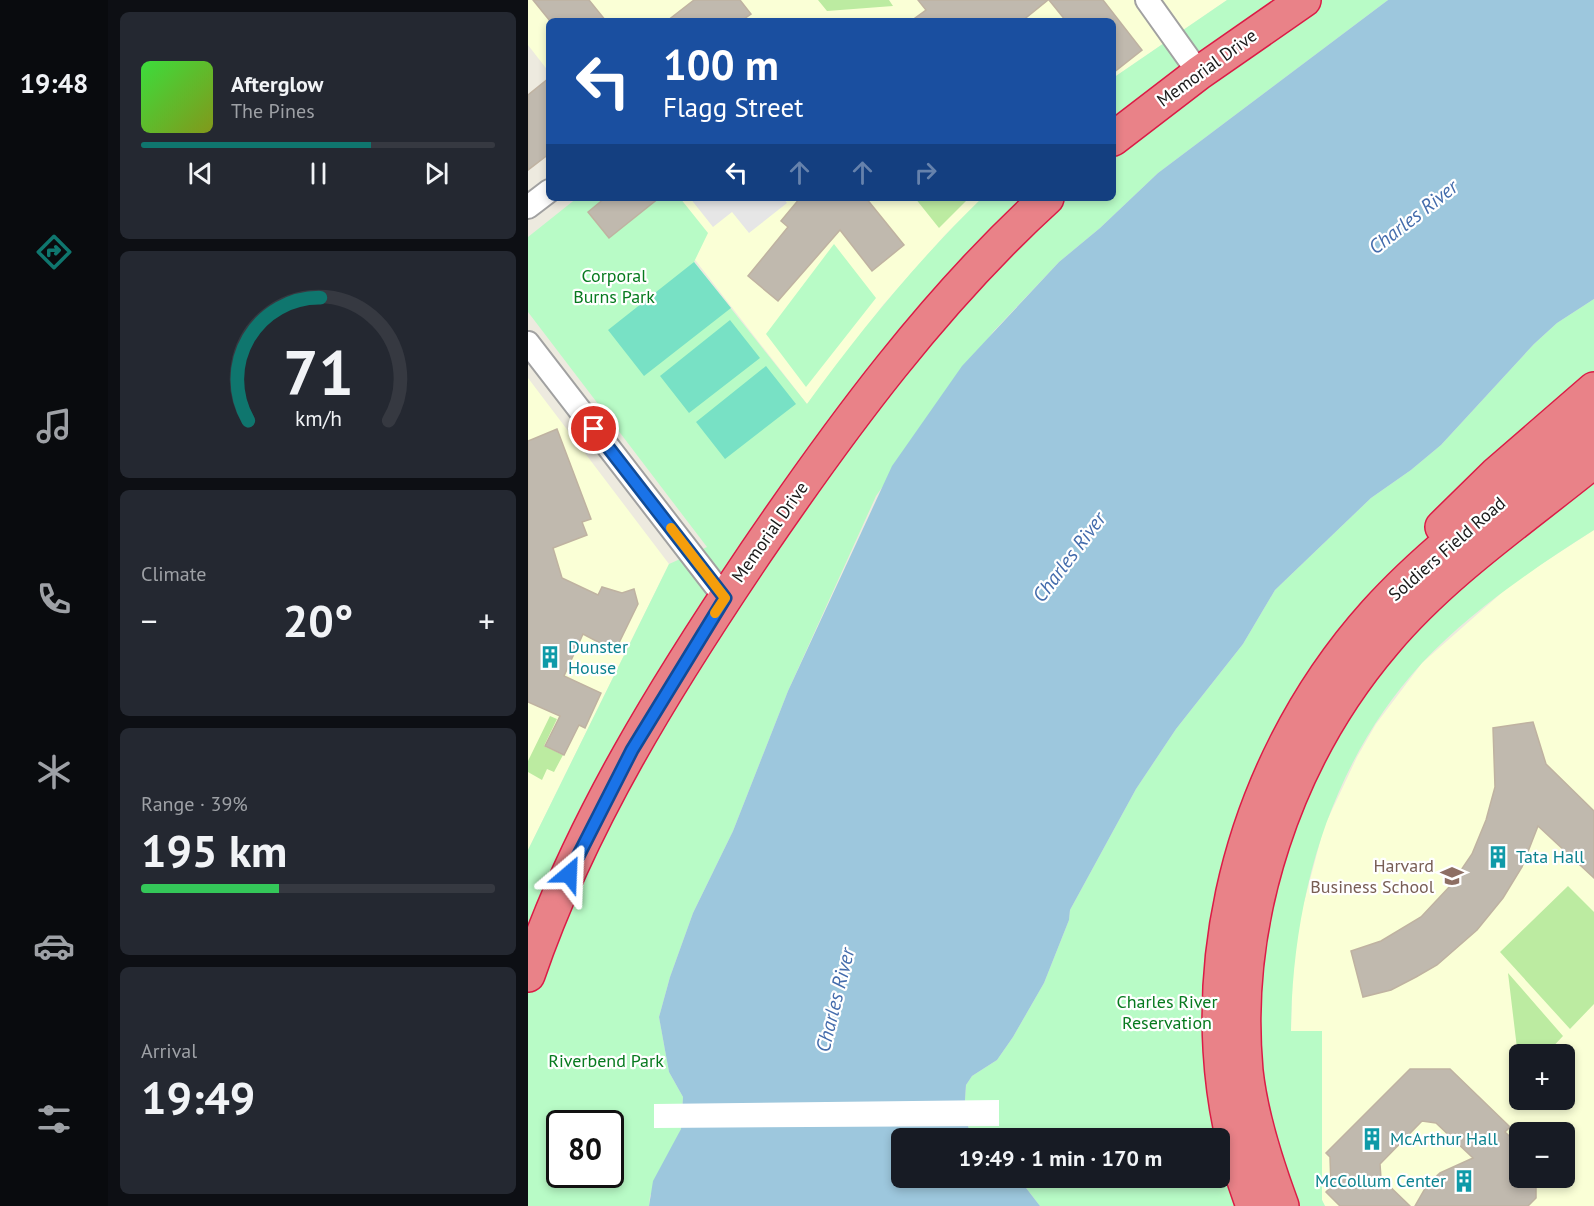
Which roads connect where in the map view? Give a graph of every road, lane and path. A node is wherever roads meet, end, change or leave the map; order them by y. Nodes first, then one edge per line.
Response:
1 (1304, 0) edge
2 (1150, 4) edge
3 (1198, 73) junction
4 (1116, 137) edge
5 (546, 193) edge
6 (1044, 201) edge
7 (528, 207) edge
8 (528, 343) edge
9 (1594, 389) edge
10 (1594, 427) edge
11 (1594, 461) edge
12 (1594, 479) edge
13 (1516, 525) junction
14 (725, 598) junction
15 (1389, 598) junction
16 (528, 975) edge
17 (1253, 1206) edge
18 (1282, 1206) edge

1 - 3 highway, Memorial Drive
2 - 3 street
3 - 4 highway, Memorial Drive
5 - 7 street
6 - 14 highway, Memorial Drive
8 - 14 street
9 - 15 highway
10 - 15 highway, Soldiers Field Road
11 - 13 highway, Soldiers Field Road
12 - 13 highway
13 - 18 highway, Soldiers Field Road
14 - 16 highway, Memorial Drive
15 - 17 highway, Soldiers Field Road

